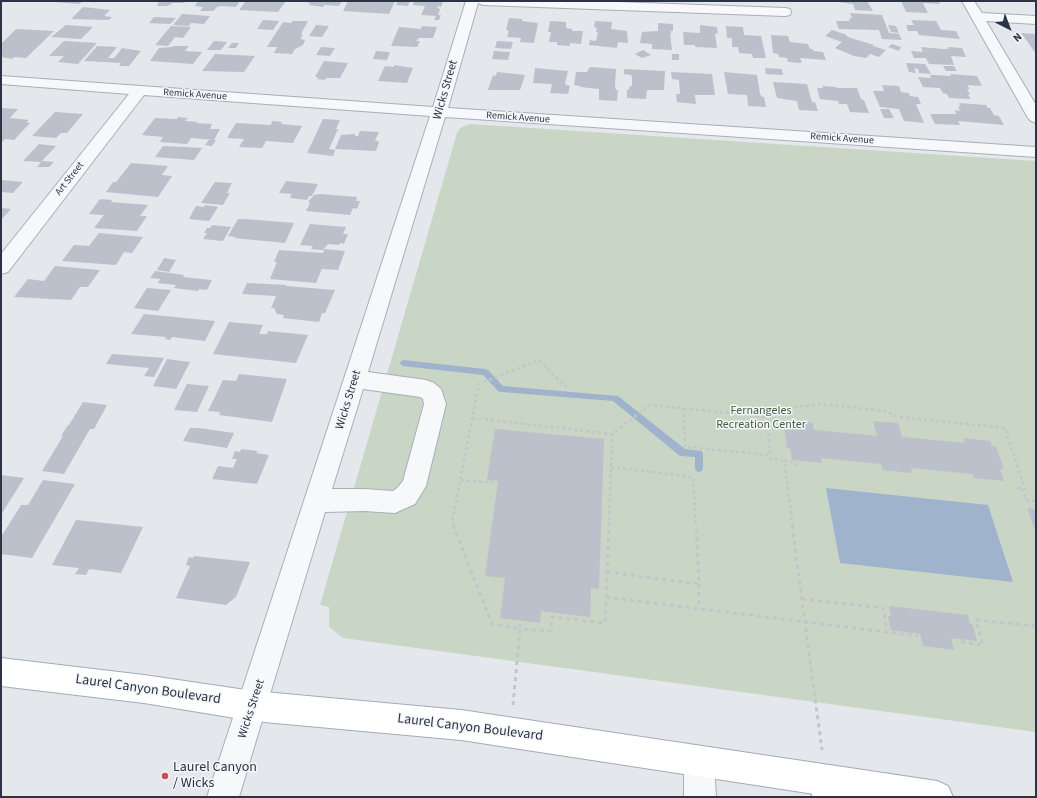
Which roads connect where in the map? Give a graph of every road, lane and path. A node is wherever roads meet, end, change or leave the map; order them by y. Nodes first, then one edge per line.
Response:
1 (472, 1) edge
2 (483, 1) edge
3 (968, 1) edge
4 (785, 12) dead end
5 (977, 17) junction
6 (1036, 20) edge
7 (1, 80) edge
8 (139, 91) junction
9 (439, 112) junction
10 (1036, 118) edge
11 (1036, 152) edge
12 (1, 267) edge
13 (355, 379) junction
14 (566, 387) dead end
15 (684, 408) junction
16 (767, 417) junction
17 (473, 418) junction
18 (612, 434) junction
19 (771, 456) junction
20 (784, 461) junction
21 (796, 466) dead end
22 (611, 467) junction
23 (461, 480) junction
24 (493, 480) dead end
25 (1017, 488) dead end
26 (1022, 489) junction
27 (317, 501) junction
28 (1036, 501) edge
29 (606, 572) junction
30 (699, 584) junction
31 (606, 597) junction
32 (802, 600) junction
33 (699, 608) junction
34 (520, 621) dead end
35 (806, 621) junction
36 (1036, 626) edge
37 (520, 629) junction
38 (887, 633) junction
39 (918, 636) dead end
40 (961, 642) dead end
41 (1, 672) edge
42 (253, 706) junction
43 (511, 732) junction
44 (699, 761) junction
45 (827, 789) edge
46 (896, 794) edge
47 (223, 797) edge
48 (700, 797) edge
49 (937, 797) edge

1 - 9 street, Wicks Street
2 - 4 street
3 - 5 street
5 - 6 street
5 - 10 street
7 - 8 street, Remick Avenue
8 - 9 street, Remick Avenue
8 - 12 street, Art Street
9 - 11 street, Remick Avenue
9 - 13 street, Wicks Street
13 - 27 street, Wicks Street
13 - 27 street
14 - 17 path
15 - 16 path
15 - 18 path
15 - 19 path
16 - 19 path
16 - 26 path
17 - 18 path
17 - 23 path
18 - 22 path
19 - 20 path
20 - 21 path
20 - 32 path
22 - 29 path
22 - 30 path
23 - 24 path
23 - 37 path
25 - 26 path
26 - 28 path
27 - 42 street, Wicks Street
29 - 30 path
29 - 31 path
30 - 33 path
31 - 33 path
31 - 37 path
32 - 35 path
32 - 38 path
33 - 35 path
34 - 37 path
35 - 38 path
35 - 45 path
36 - 40 path
37 - 43 path
38 - 39 path
41 - 42 main road, Laurel Canyon Boulevard
42 - 43 main road, Laurel Canyon Boulevard
42 - 47 street, Wicks Street
43 - 44 main road, Laurel Canyon Boulevard
44 - 45 main road, Laurel Canyon Boulevard
44 - 48 street
45 - 46 main road, Laurel Canyon Boulevard
46 - 49 main road, Laurel Canyon Boulevard

